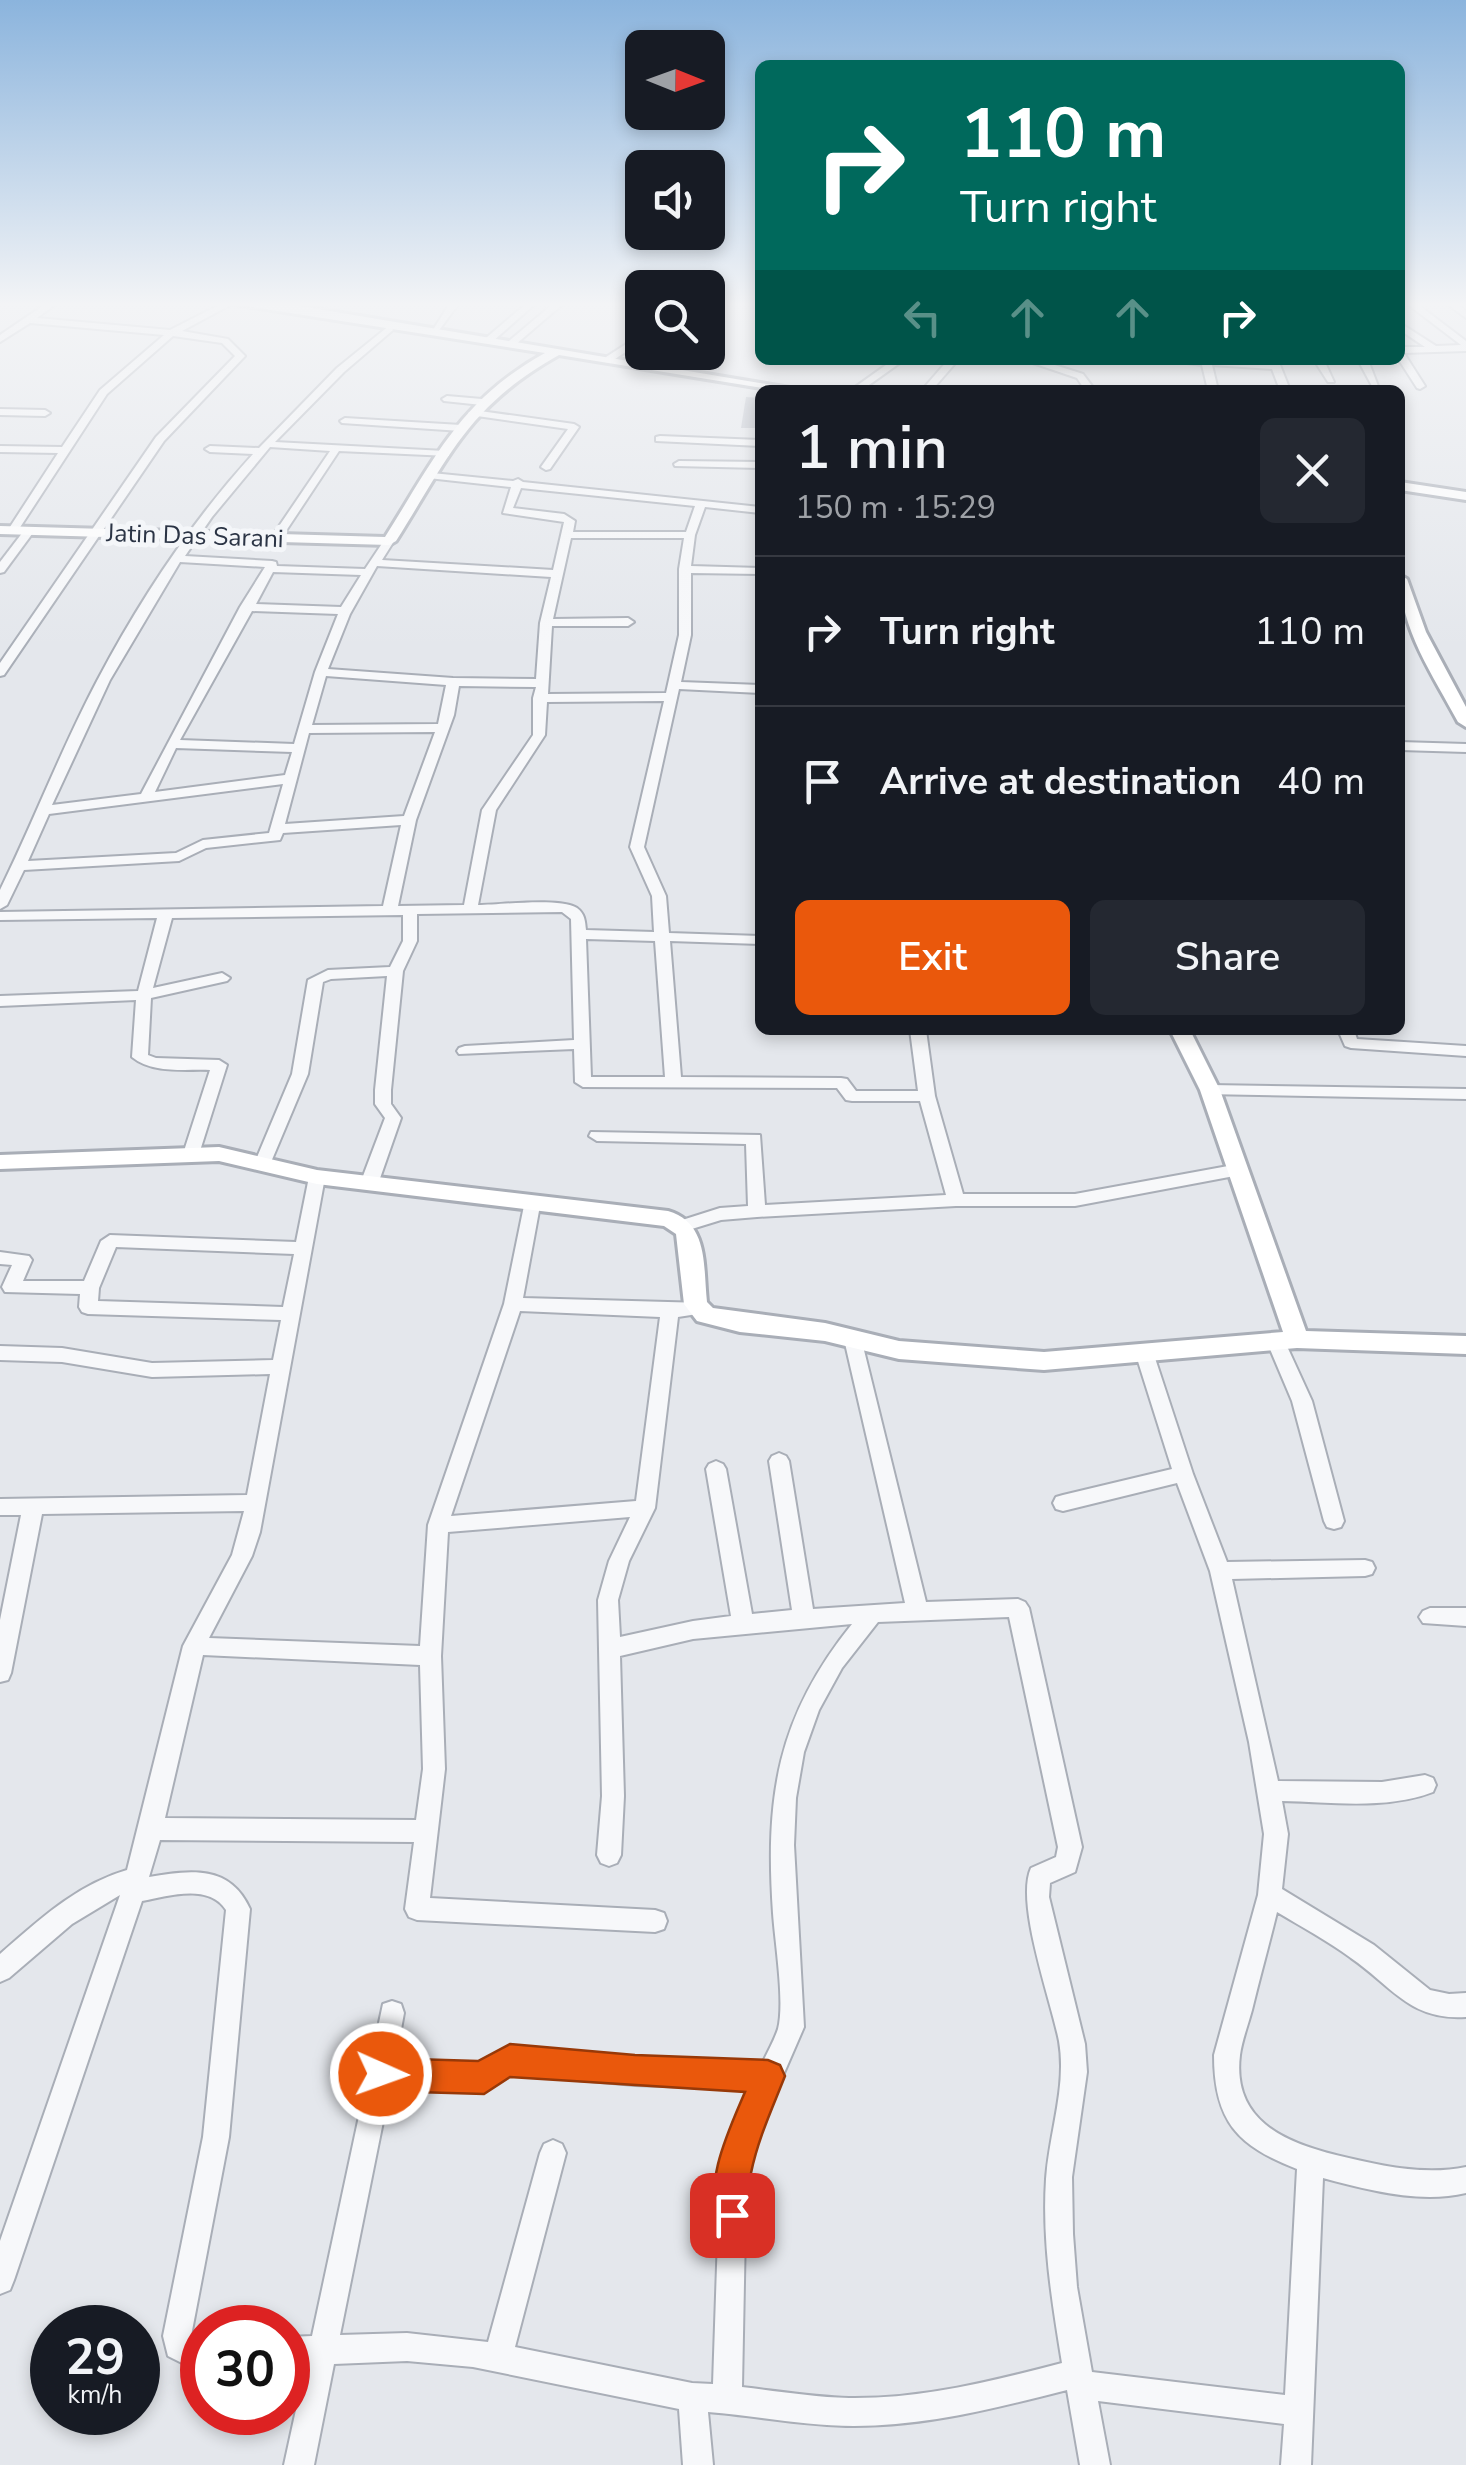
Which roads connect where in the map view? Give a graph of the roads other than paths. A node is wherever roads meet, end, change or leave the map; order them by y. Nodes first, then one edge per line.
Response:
1 (85, 418) edge
2 (180, 418) edge
3 (291, 418) edge
4 (470, 418) edge
5 (550, 418) edge
6 (345, 421) dead end
7 (462, 428) junction
8 (660, 438) dead end
9 (755, 443) edge
10 (263, 448) junction
11 (0, 449) edge
12 (210, 449) dead end
13 (63, 450) junction
14 (335, 450) junction
15 (445, 454) junction
16 (679, 464) dead end
17 (755, 465) edge
18 (546, 467) dead end
19 (432, 476) junction
20 (518, 482) junction
21 (1405, 489) edge
22 (1466, 499) edge
23 (701, 504) junction
24 (755, 509) edge
25 (7, 530) edge
26 (30, 530) junction
27 (95, 531) junction
28 (196, 534) junction
29 (567, 534) junction
30 (690, 535) junction
31 (276, 538) junction
32 (390, 541) junction
33 (179, 559) junction
34 (372, 568) junction
35 (270, 569) junction
36 (685, 569) junction
37 (0, 570) edge
38 (755, 572) edge
39 (556, 574) junction
40 (1405, 594) edge
41 (246, 607) junction
42 (345, 611) junction
43 (628, 622) dead end
44 (546, 623) junction
45 (0, 672) edge
46 (321, 672) junction
47 (453, 682) junction
48 (540, 682) junction
49 (755, 688) edge
50 (670, 691) junction
51 (538, 698) junction
52 (1466, 722) edge
53 (444, 728) junction
54 (304, 729) junction
55 (172, 744) junction
56 (1405, 746) edge
57 (298, 748) junction
58 (1466, 748) edge
59 (288, 778) junction
60 (146, 797) junction
61 (46, 810) junction
62 (408, 820) junction
63 (277, 829) junction
64 (12, 873) edge
65 (0, 905) edge
66 (410, 908) junction
67 (470, 908) junction
68 (390, 909) junction
69 (0, 916) edge
70 (165, 916) junction
71 (578, 934) junction
72 (664, 934) junction
73 (755, 940) edge
74 (395, 972) junction
75 (222, 978) dead end
76 (144, 994) junction
77 (0, 1001) edge
78 (919, 1035) edge
79 (1182, 1035) edge
80 (1348, 1035) edge
81 (582, 1044) junction
82 (465, 1051) dead end
83 (1466, 1051) edge
84 (674, 1083) junction
85 (1210, 1090) junction
86 (1466, 1094) edge
87 (927, 1096) junction
88 (597, 1136) dead end
89 (191, 1154) junction
90 (0, 1162) edge
91 (263, 1162) junction
92 (1239, 1170) junction
93 (317, 1177) junction
94 (369, 1184) junction
95 (532, 1200) junction
96 (956, 1200) junction
97 (758, 1210) junction
98 (682, 1226) junction
99 (302, 1248) junction
100 (0, 1258) edge
101 (90, 1288) junction
102 (513, 1304) junction
103 (698, 1308) junction
104 (670, 1311) junction
105 (289, 1314) junction
106 (853, 1338) junction
107 (1286, 1341) junction
108 (1464, 1351) edge
109 (0, 1352) edge
110 (1145, 1355) junction
111 (280, 1367) junction
112 (778, 1461) dead end
113 (716, 1469) dead end
114 (1183, 1474) junction
115 (255, 1503) junction
116 (1062, 1503) dead end
117 (0, 1506) edge
118 (34, 1507) junction
119 (645, 1508) junction
120 (1334, 1521) dead end
121 (438, 1525) junction
122 (1365, 1568) dead end
123 (1220, 1571) junction
124 (917, 1610) junction
125 (872, 1614) junction
126 (1430, 1617) dead end
127 (1466, 1618) edge
128 (804, 1620) junction
129 (742, 1624) junction
130 (194, 1646) junction
131 (608, 1648) junction
132 (430, 1656) junction
133 (0, 1673) edge
134 (1425, 1784) dead end
135 (1269, 1792) junction
136 (151, 1828) junction
137 (427, 1832) junction
138 (609, 1854) dead end
139 (134, 1885) junction
140 (1270, 1895) junction
141 (656, 1921) dead end
142 (0, 1970) edge
143 (1466, 2005) edge
144 (392, 2014) dead end
145 (381, 2074) junction
146 (768, 2076) junction
147 (552, 2153) dead end
148 (1311, 2162) junction
149 (1466, 2182) edge
150 (0, 2280) edge
151 (183, 2305) edge
152 (180, 2321) edge
153 (180, 2347) edge
154 (310, 2350) edge
155 (322, 2350) junction
156 (498, 2358) junction
157 (1079, 2379) junction
158 (692, 2397) junction
159 (727, 2398) junction
160 (1298, 2411) junction
161 (299, 2465) edge
162 (698, 2465) edge
163 (1095, 2465) edge
164 (1296, 2465) edge

1 - 13 street
2 - 27 street
3 - 10 street
4 - 7 street
5 - 18 street
6 - 7 street
7 - 15 street
8 - 9 street
10 - 12 street
10 - 14 street
10 - 28 street
11 - 13 street
13 - 25 street
14 - 15 street
14 - 31 street
15 - 19 street
16 - 17 street
19 - 20 street
19 - 32 street
20 - 23 street
20 - 29 street
21 - 22 street
23 - 24 street
23 - 30 street
25 - 26 street, Jatin Das Sarani
26 - 27 street, Jatin Das Sarani
26 - 37 street
27 - 28 street, Jatin Das Sarani
27 - 45 street
28 - 31 street, Jatin Das Sarani
28 - 33 street
29 - 30 street
29 - 39 street
30 - 36 street
31 - 32 street, Jatin Das Sarani
32 - 34 street
33 - 35 street
33 - 61 street
34 - 35 street
34 - 39 street
34 - 42 street
35 - 41 street
36 - 38 street
36 - 50 street
39 - 44 street
40 - 52 street
41 - 42 street
41 - 55 street
42 - 46 street
43 - 44 street
44 - 48 street
46 - 47 street
46 - 54 street
47 - 48 street
47 - 53 street
48 - 51 street
49 - 50 street
50 - 51 street
50 - 72 street
51 - 67 street
53 - 54 street
53 - 62 street
54 - 57 street
55 - 57 street
55 - 60 street
56 - 58 street
57 - 59 street
59 - 60 street
59 - 63 street
60 - 61 street
61 - 64 street
62 - 63 street
62 - 68 street
63 - 64 street
64 - 65 street
66 - 67 street
66 - 68 street
66 - 74 street
67 - 71 street
68 - 70 street
69 - 70 street
70 - 76 street
71 - 72 street
71 - 81 street
72 - 73 street
72 - 84 street
74 - 91 street
74 - 94 street
75 - 76 street
76 - 77 street
76 - 89 street
78 - 87 street
79 - 85 street
80 - 83 street
81 - 82 street
81 - 84 street
84 - 87 street
85 - 86 street
85 - 92 street
87 - 96 street
88 - 97 street
89 - 90 street
89 - 91 street
91 - 93 street
92 - 96 street
92 - 107 street
93 - 94 street
93 - 99 street
94 - 95 street
95 - 98 street
95 - 102 street
96 - 97 street
97 - 98 street
98 - 103 street
99 - 101 street
99 - 105 street
100 - 101 street
101 - 105 street
102 - 104 street
102 - 121 street
103 - 104 street
103 - 106 street
104 - 119 street
105 - 111 street
106 - 110 street
106 - 124 street
107 - 108 street
107 - 110 street
107 - 120 street
109 - 111 street
110 - 114 street
111 - 115 street
112 - 128 street
113 - 129 street
114 - 116 street
114 - 123 street
115 - 118 street
115 - 130 street
117 - 118 street
118 - 133 street
119 - 121 street
119 - 131 street
121 - 132 street
122 - 123 street
123 - 135 street
124 - 125 street
124 - 157 street
125 - 128 street
125 - 146 street
126 - 127 street
128 - 129 street
129 - 131 street
130 - 132 street
130 - 136 street
131 - 138 street
132 - 137 street
134 - 135 street
135 - 140 street
136 - 137 street
136 - 139 street
137 - 141 street
139 - 142 street
139 - 150 street
139 - 151 street
140 - 143 street
140 - 148 street
144 - 145 street
145 - 146 street
145 - 155 street
146 - 159 street
147 - 156 street
148 - 149 street
148 - 160 street
152 - 153 street
154 - 155 street
155 - 156 street
155 - 161 street
156 - 158 street
157 - 159 street
157 - 160 street
157 - 163 street
158 - 159 street
158 - 162 street
160 - 164 street

